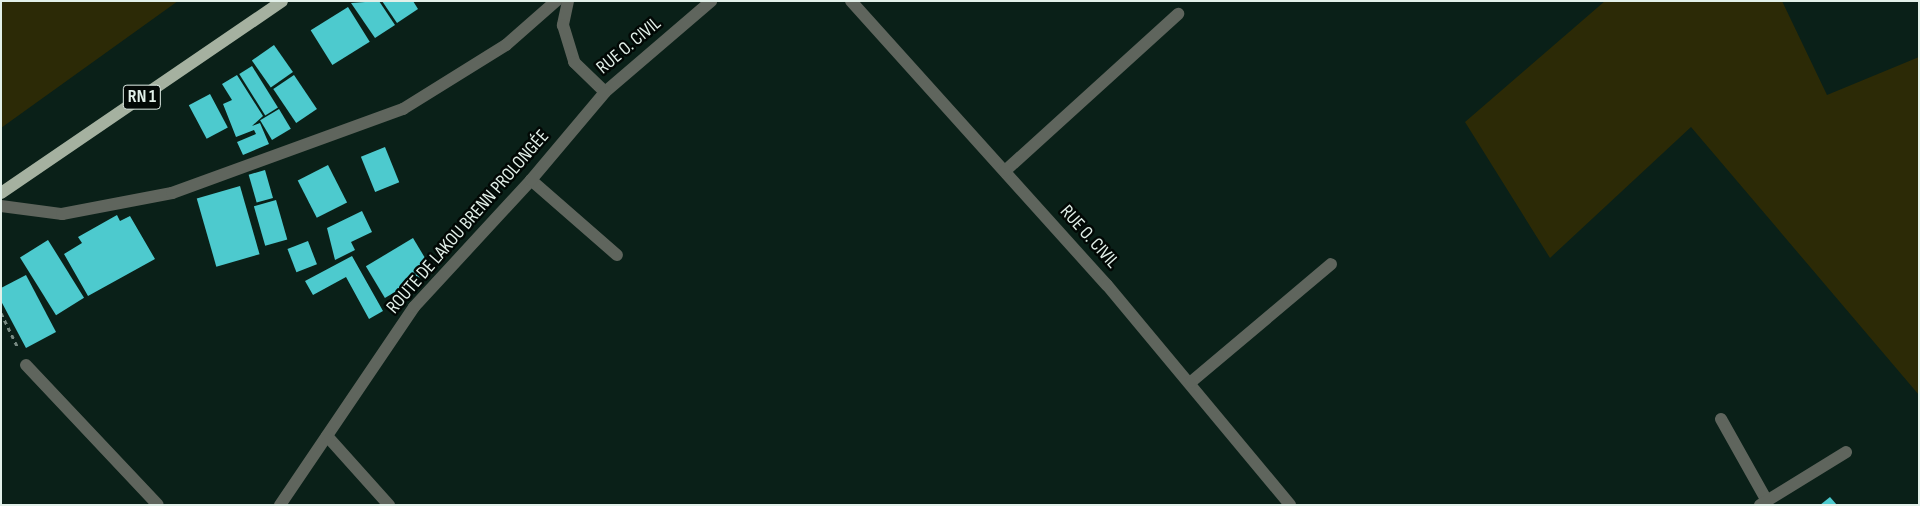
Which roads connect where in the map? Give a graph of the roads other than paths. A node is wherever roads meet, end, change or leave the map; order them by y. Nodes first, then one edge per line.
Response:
1 (282, 1) edge
2 (556, 1) edge
3 (568, 1) edge
4 (711, 1) edge
5 (851, 1) edge
6 (1178, 14) dead end
7 (605, 92) junction
8 (1005, 171) junction
9 (531, 180) junction
10 (1, 193) edge
11 (1, 206) edge
12 (616, 255) dead end
13 (1331, 264) dead end
14 (26, 365) road end
15 (1191, 382) junction
16 (1721, 419) dead end
17 (327, 436) junction
18 (1846, 452) dead end
19 (1764, 503) edge
20 (158, 505) edge
21 (280, 505) edge
22 (389, 505) edge
23 (1290, 505) edge

1 - 10 main road, RN 1
2 - 11 street
3 - 7 street, RUE O. CIVIL
4 - 7 street, RUE O. CIVIL
5 - 8 street, RUE O. CIVIL
6 - 8 street
7 - 9 street, ROUTE DE LAKOU BRENN PROLONGÉE
8 - 15 street, RUE O. CIVIL
9 - 12 street
9 - 17 street, ROUTE DE LAKOU BRENN PROLONGÉE
13 - 15 street
14 - 20 street
15 - 23 street, RUE O. CIVIL
16 - 19 street
17 - 21 street, ROUTE DE LAKOU BRENN PROLONGÉE
17 - 22 street
18 - 19 street

